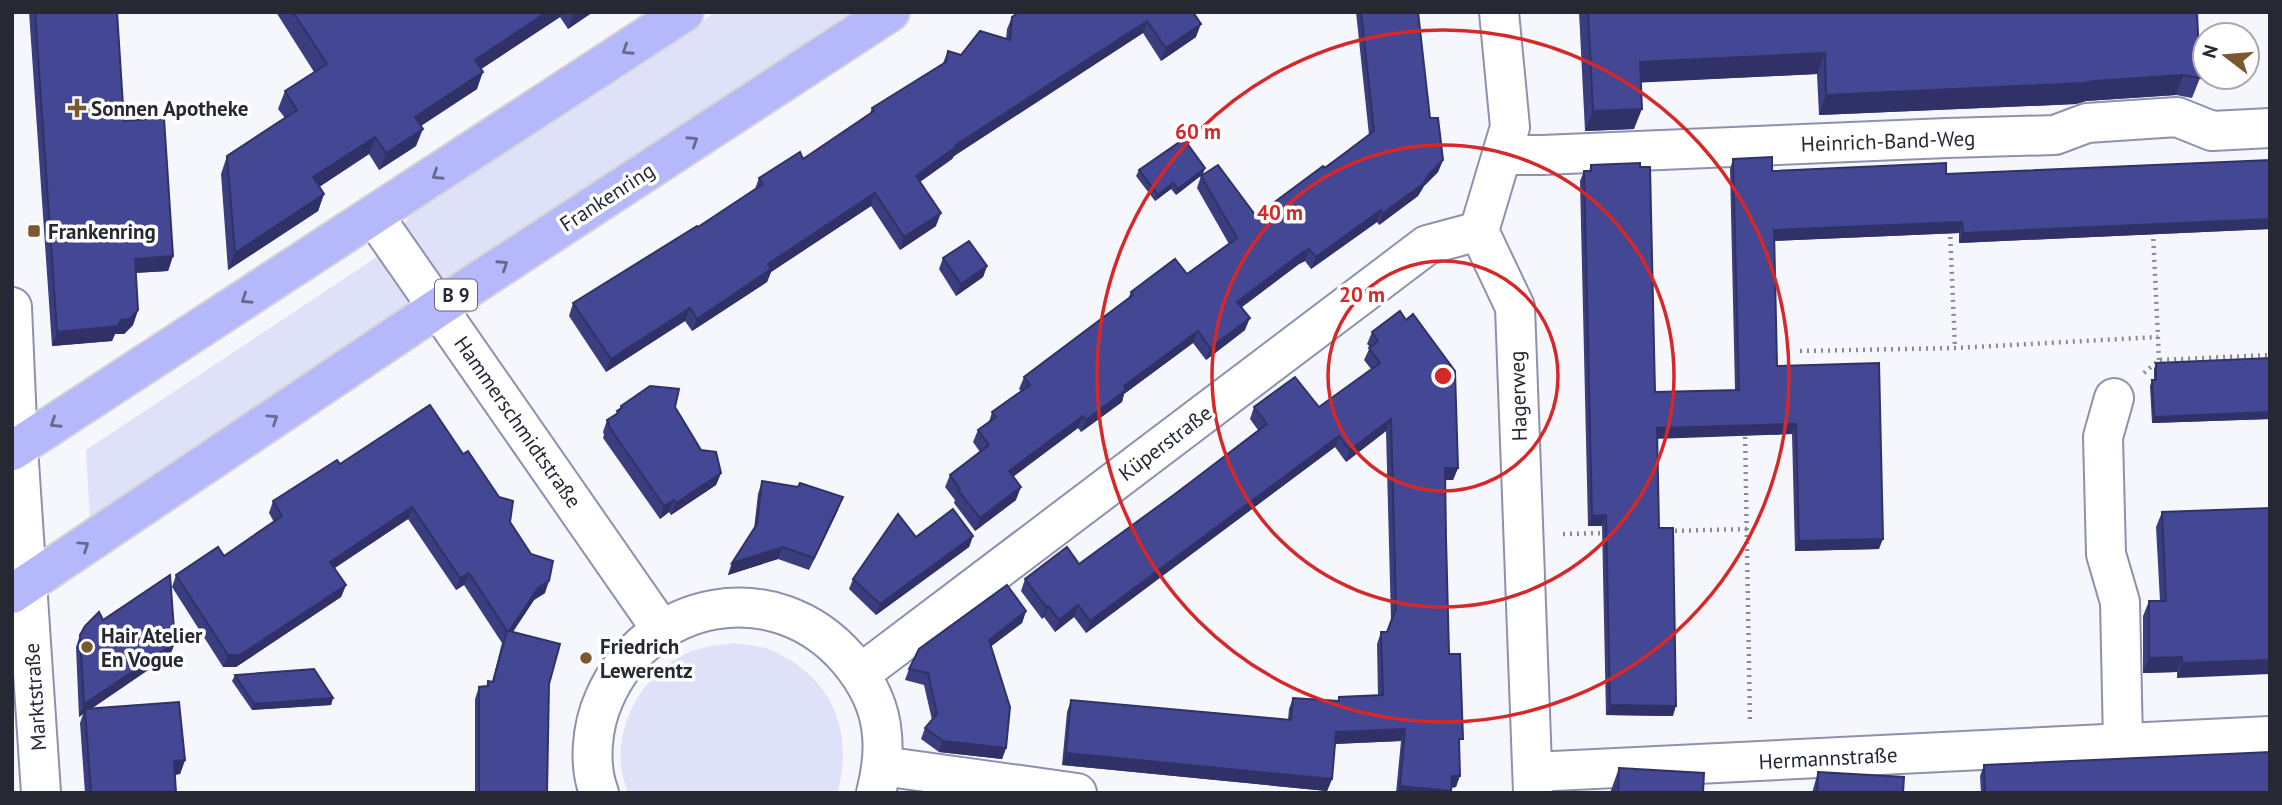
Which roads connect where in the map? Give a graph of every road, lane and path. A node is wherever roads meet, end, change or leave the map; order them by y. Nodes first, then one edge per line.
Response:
1 (684, 12) edge
2 (890, 12) edge
3 (1499, 12) edge
4 (2270, 128) edge
5 (1502, 155) junction
6 (374, 216) junction
7 (1950, 217) edge
8 (2153, 228) edge
9 (1479, 231) junction
10 (12, 307) edge
11 (439, 307) junction
12 (2158, 337) junction
13 (1955, 348) junction
14 (1800, 351) dead end
15 (2270, 355) edge
16 (2159, 360) junction
17 (2114, 398) joint
18 (1745, 422) edge
19 (15, 449) edge
20 (1748, 528) junction
21 (1665, 531) edge
22 (1609, 533) edge
23 (1524, 538) junction
24 (20, 589) edge
25 (661, 629) junction
26 (860, 674) junction
27 (2270, 736) edge
28 (2123, 743) junction
29 (1753, 762) junction
30 (879, 779) edge
31 (1533, 782) edge
32 (41, 793) edge
33 (599, 793) edge
34 (1077, 793) edge

1 -> 6 main road
11 -> 2 main road, Frankenring / B 9
3 - 5 street
4 - 5 street, Heinrich-Band-Weg
5 - 9 street
6 - 11 street, Hammerschmidtstraße
6 -> 19 main road
7 - 13 path
8 - 12 path
9 - 23 street, Hagerweg
9 - 26 street, Küperstraße
10 - 19 street, Marktstraße
24 -> 11 main road, Frankenring / B 9
11 - 25 street, Hammerschmidtstraße
12 - 13 path
12 - 16 path
13 - 14 path
15 - 16 path
16 - 17 path
17 - 28 street
18 - 20 path
19 - 24 street, Marktstraße
20 - 21 path
20 - 29 path
22 - 23 path
23 - 31 street, Hagerweg
24 - 32 street, Marktstraße
25 - 26 street
25 - 33 street
26 - 30 street
27 - 28 street, Hermannstraße
28 - 29 street, Hermannstraße
29 - 31 street, Hermannstraße
30 - 34 street

